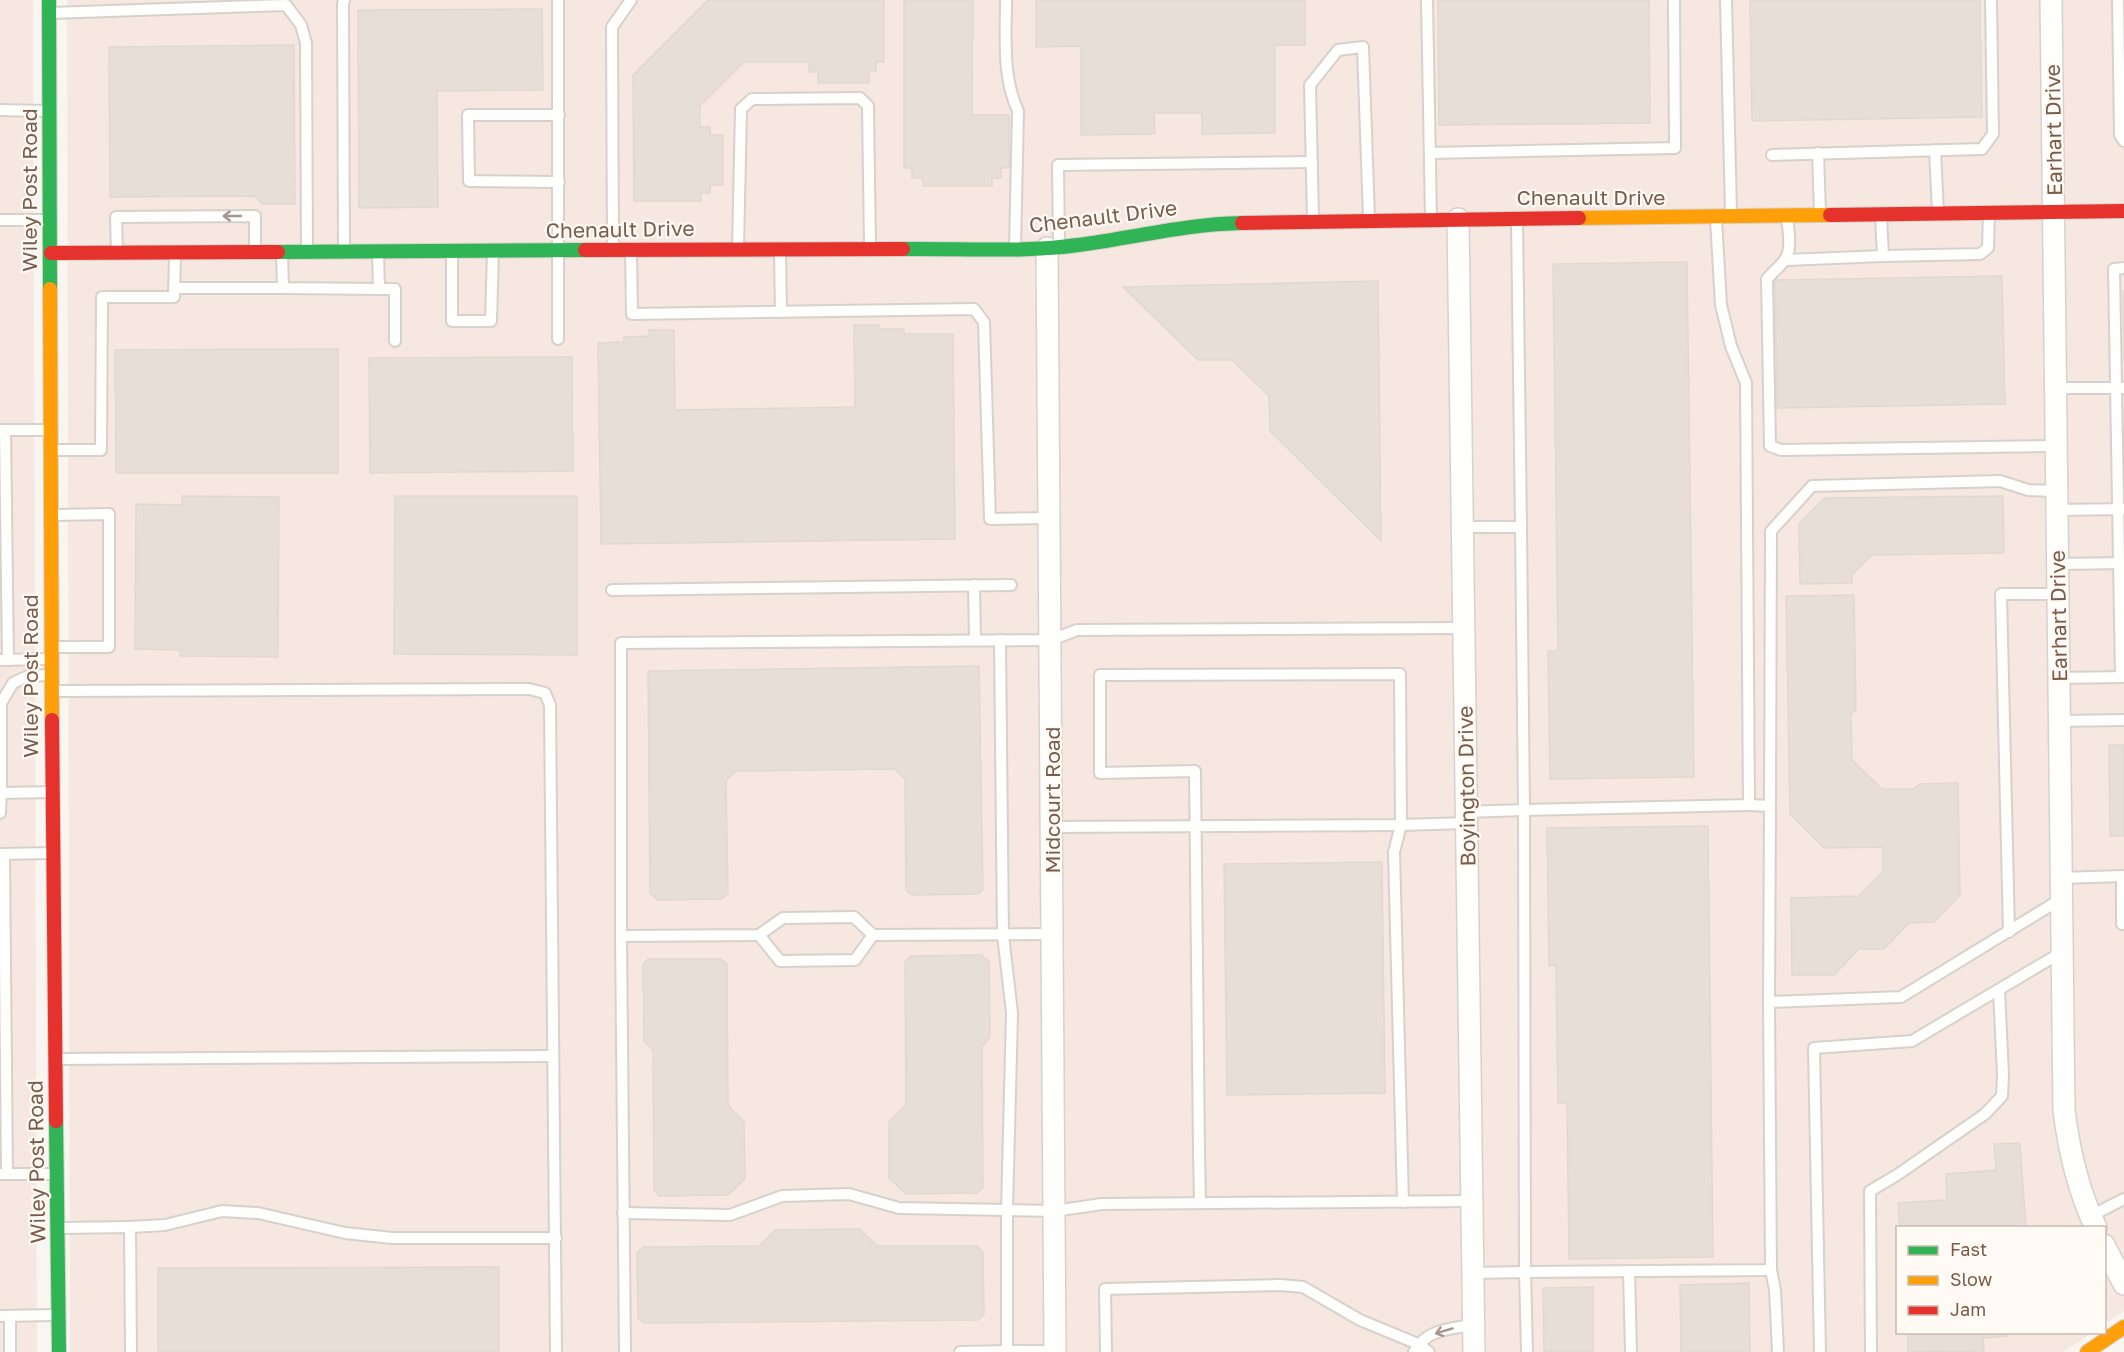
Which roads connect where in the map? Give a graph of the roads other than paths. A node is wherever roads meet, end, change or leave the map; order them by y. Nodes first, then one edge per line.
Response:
1 (345, 0) edge
2 (558, 0) edge
3 (630, 0) edge
4 (1006, 0) edge
5 (1427, 0) edge
6 (1674, 0) edge
7 (1726, 0) edge
8 (1991, 0) edge
9 (2051, 0) edge
10 (2118, 0) edge
11 (49, 6) edge
12 (0, 110) edge
13 (50, 111) junction
14 (559, 115) junction
15 (2124, 141) edge
16 (1935, 150) junction
17 (1430, 153) junction
18 (1818, 153) junction
19 (1772, 155) dead end
20 (1312, 162) junction
21 (559, 182) junction
22 (2124, 211) edge
23 (1989, 213) junction
24 (2054, 213) junction
25 (1938, 214) junction
26 (1820, 215) junction
27 (1787, 216) junction
28 (1881, 216) junction
29 (1731, 217) junction
30 (1517, 218) junction
31 (1716, 218) junction
32 (1458, 219) junction
33 (0, 220) edge
34 (51, 220) junction
35 (1431, 220) junction
36 (1369, 221) junction
37 (1314, 222) junction
38 (1053, 247) junction
39 (1015, 248) junction
40 (738, 249) junction
41 (780, 249) junction
42 (870, 249) junction
43 (613, 250) junction
44 (631, 250) junction
45 (282, 251) junction
46 (307, 251) junction
47 (344, 251) junction
48 (558, 251) junction
49 (175, 252) junction
50 (255, 252) junction
51 (378, 252) junction
52 (452, 252) junction
53 (493, 252) junction
54 (51, 253) junction
55 (117, 253) junction
56 (1882, 256) junction
57 (1786, 260) junction
58 (2124, 268) edge
59 (174, 288) junction
60 (283, 288) junction
61 (379, 289) junction
62 (781, 312) junction
63 (558, 339) dead end
64 (395, 341) dead end
65 (2055, 388) junction
66 (2120, 388) edge
67 (3, 430) edge
68 (50, 430) junction
69 (2056, 446) junction
70 (50, 450) junction
71 (2056, 500) junction
72 (2121, 509) edge
73 (50, 515) junction
74 (1049, 518) junction
75 (1463, 527) junction
76 (1521, 527) junction
77 (2122, 563) edge
78 (2057, 564) junction
79 (974, 585) junction
80 (1011, 585) dead end
81 (612, 590) dead end
82 (2058, 594) junction
83 (1464, 628) junction
84 (975, 640) junction
85 (1000, 640) junction
86 (1051, 640) junction
87 (51, 653) junction
88 (4, 660) edge
89 (51, 675) junction
90 (2123, 677) edge
91 (2058, 678) junction
92 (51, 691) junction
93 (2124, 720) edge
94 (2060, 721) junction
95 (52, 792) junction
96 (1, 793) edge
97 (1749, 806) junction
98 (1770, 806) junction
99 (1524, 810) junction
100 (0, 813) edge
101 (1467, 817) junction
102 (1401, 825) junction
103 (1196, 826) junction
104 (1052, 827) junction
105 (53, 853) junction
106 (2, 854) edge
107 (2060, 878) junction
108 (2061, 899) junction
109 (2124, 924) edge
110 (2009, 932) junction
111 (1003, 934) junction
112 (1053, 934) junction
113 (759, 935) junction
114 (873, 935) junction
115 (621, 936) junction
116 (2062, 952) junction
117 (1999, 990) junction
118 (1769, 1002) junction
119 (553, 1056) junction
120 (55, 1059) junction
121 (4, 1174) edge
122 (57, 1174) junction
123 (2124, 1199) edge
124 (1472, 1201) junction
125 (1402, 1202) junction
126 (1200, 1203) junction
127 (1007, 1210) junction
128 (1054, 1211) junction
129 (623, 1214) junction
130 (2094, 1222) edge
131 (130, 1227) junction
132 (58, 1228) junction
133 (556, 1238) junction
134 (2106, 1249) edge
135 (1771, 1270) junction
136 (1629, 1271) junction
137 (1525, 1272) junction
138 (1473, 1273) junction
139 (2124, 1284) edge
140 (59, 1315) junction
141 (5, 1316) edge
142 (1474, 1325) junction
143 (2124, 1327) edge
144 (1416, 1348) edge
145 (1006, 1351) edge
146 (1055, 1351) edge
147 (10, 1352) edge
148 (59, 1352) edge
149 (131, 1352) edge
150 (556, 1352) edge
151 (625, 1352) edge
152 (960, 1352) edge
153 (1106, 1352) edge
154 (1429, 1352) edge
155 (1474, 1352) edge
156 (1527, 1352) edge
157 (1631, 1352) edge
158 (1778, 1352) edge
159 (1820, 1352) edge
160 (1871, 1352) edge
161 (2087, 1352) edge

1 - 47 lane
2 - 14 lane
3 - 43 lane
4 - 39 lane
5 - 17 lane
6 - 17 lane
7 - 29 lane
8 - 16 lane
9 - 24 street, Earhart Drive
10 - 15 lane
11 - 13 street, Wiley Post Road
11 - 46 lane
12 - 13 lane
13 - 34 street, Wiley Post Road
14 - 21 lane
14 - 21 lane
16 - 18 lane
16 - 25 lane
17 - 35 lane
18 - 19 lane
18 - 26 lane
20 - 36 lane
20 - 37 lane
20 - 38 lane
21 - 48 lane
22 - 24 street, Chenault Drive
23 - 24 street, Chenault Drive
23 - 25 street, Chenault Drive
23 - 56 lane
24 - 65 street, Earhart Drive
25 - 28 street, Chenault Drive
26 - 27 street, Chenault Drive
26 - 28 street, Chenault Drive
27 - 29 street, Chenault Drive
27 - 57 lane
28 - 56 lane
29 - 31 street, Chenault Drive
30 - 31 street, Chenault Drive
30 - 32 street, Chenault Drive
30 - 76 lane
31 - 97 lane
32 - 35 street, Chenault Drive
32 - 75 street, Boyington Drive
33 - 34 lane
34 - 54 street, Wiley Post Road
35 - 36 street, Chenault Drive
36 - 37 street, Chenault Drive
37 - 38 street, Chenault Drive
38 - 39 street, Chenault Drive
38 - 74 street, Midcourt Road
39 - 42 street, Chenault Drive
40 - 41 street, Chenault Drive
40 - 42 lane
40 - 44 street, Chenault Drive
41 - 42 street, Chenault Drive
41 - 62 lane
43 - 44 street, Chenault Drive
43 - 48 street, Chenault Drive
44 - 62 lane
45 - 46 street, Chenault Drive
45 - 50 street, Chenault Drive
45 - 60 lane
46 - 47 street, Chenault Drive
47 - 51 street, Chenault Drive
48 - 53 street, Chenault Drive
48 - 63 lane
49 - 50 street, Chenault Drive
49 - 55 street, Chenault Drive
49 - 59 lane
50 -> 55 lane
51 - 52 street, Chenault Drive
51 - 61 lane
52 - 53 street, Chenault Drive
52 - 53 lane
54 - 55 street, Chenault Drive
54 - 68 street, Wiley Post Road
56 - 57 lane
57 - 69 lane
58 - 66 lane
59 - 60 lane
59 - 70 lane
60 - 61 lane
61 - 64 lane
62 - 74 lane
65 - 66 lane
65 - 69 street, Earhart Drive
66 - 72 lane
67 - 68 lane
67 - 88 lane
68 - 70 street, Wiley Post Road
69 - 71 street, Earhart Drive
70 - 73 street, Wiley Post Road
71 - 72 lane
71 - 78 street, Earhart Drive
71 - 98 lane
72 - 77 lane
73 - 87 street, Wiley Post Road
73 - 87 lane
74 - 86 street, Midcourt Road
75 - 76 lane
75 - 83 street, Boyington Drive
76 - 99 lane
77 - 78 lane
77 - 90 lane
78 - 82 street, Earhart Drive
79 - 80 lane
79 - 81 lane
79 - 84 lane
82 - 91 street, Earhart Drive
82 - 110 lane
83 - 86 lane
83 - 101 street, Boyington Drive
84 - 85 lane
84 - 115 lane
85 - 86 lane
85 - 111 lane
86 - 104 street, Midcourt Road
87 - 88 lane
87 - 89 street, Wiley Post Road
89 - 92 street, Wiley Post Road
89 - 96 lane
90 - 91 lane
91 - 94 street, Earhart Drive
92 - 95 street, Wiley Post Road
92 - 119 lane
93 - 94 lane
94 - 107 street, Earhart Drive
95 - 96 lane
95 - 105 street, Wiley Post Road
96 - 100 lane
97 - 98 lane
97 - 99 lane
98 - 118 lane
99 - 101 lane
99 - 137 lane
101 - 102 lane
101 - 124 street, Boyington Drive
102 - 103 lane
102 - 103 lane
102 - 125 lane
103 - 104 lane
103 - 126 lane
104 - 112 street, Midcourt Road
105 - 106 lane
105 - 120 street, Wiley Post Road
106 - 121 lane
107 - 108 street, Earhart Drive
107 - 109 lane
108 - 110 lane
108 - 116 street, Earhart Drive
110 - 118 lane
111 - 112 lane
111 - 114 lane
111 - 127 lane
112 - 128 street, Midcourt Road
113 - 114 lane
113 - 114 lane
113 - 115 lane
115 - 129 lane
116 - 117 lane
116 - 130 street, Earhart Drive
117 - 159 lane
117 - 160 lane
118 - 135 lane
119 - 120 lane
119 - 133 lane
120 - 122 street, Wiley Post Road
121 - 122 lane
122 - 132 street, Wiley Post Road
123 - 130 lane
124 - 125 lane
124 - 138 street, Boyington Drive
125 - 126 lane
126 - 128 lane
127 - 128 lane
127 - 129 lane
127 - 145 lane
128 - 146 street, Midcourt Road
129 - 151 lane
131 - 132 lane
131 - 133 lane
131 - 149 lane
132 - 140 street, Wiley Post Road
133 - 150 lane
134 - 139 street
135 - 136 lane
135 - 158 lane
136 - 137 lane
136 - 157 lane
137 - 138 lane
137 - 156 lane
138 - 142 street, Boyington Drive
140 - 141 lane
140 - 148 street, Wiley Post Road
141 - 147 lane
142 -> 144 lane
142 - 155 street, Boyington Drive
143 - 161 street
144 - 153 lane
144 - 154 lane
145 - 146 lane
145 - 152 lane

